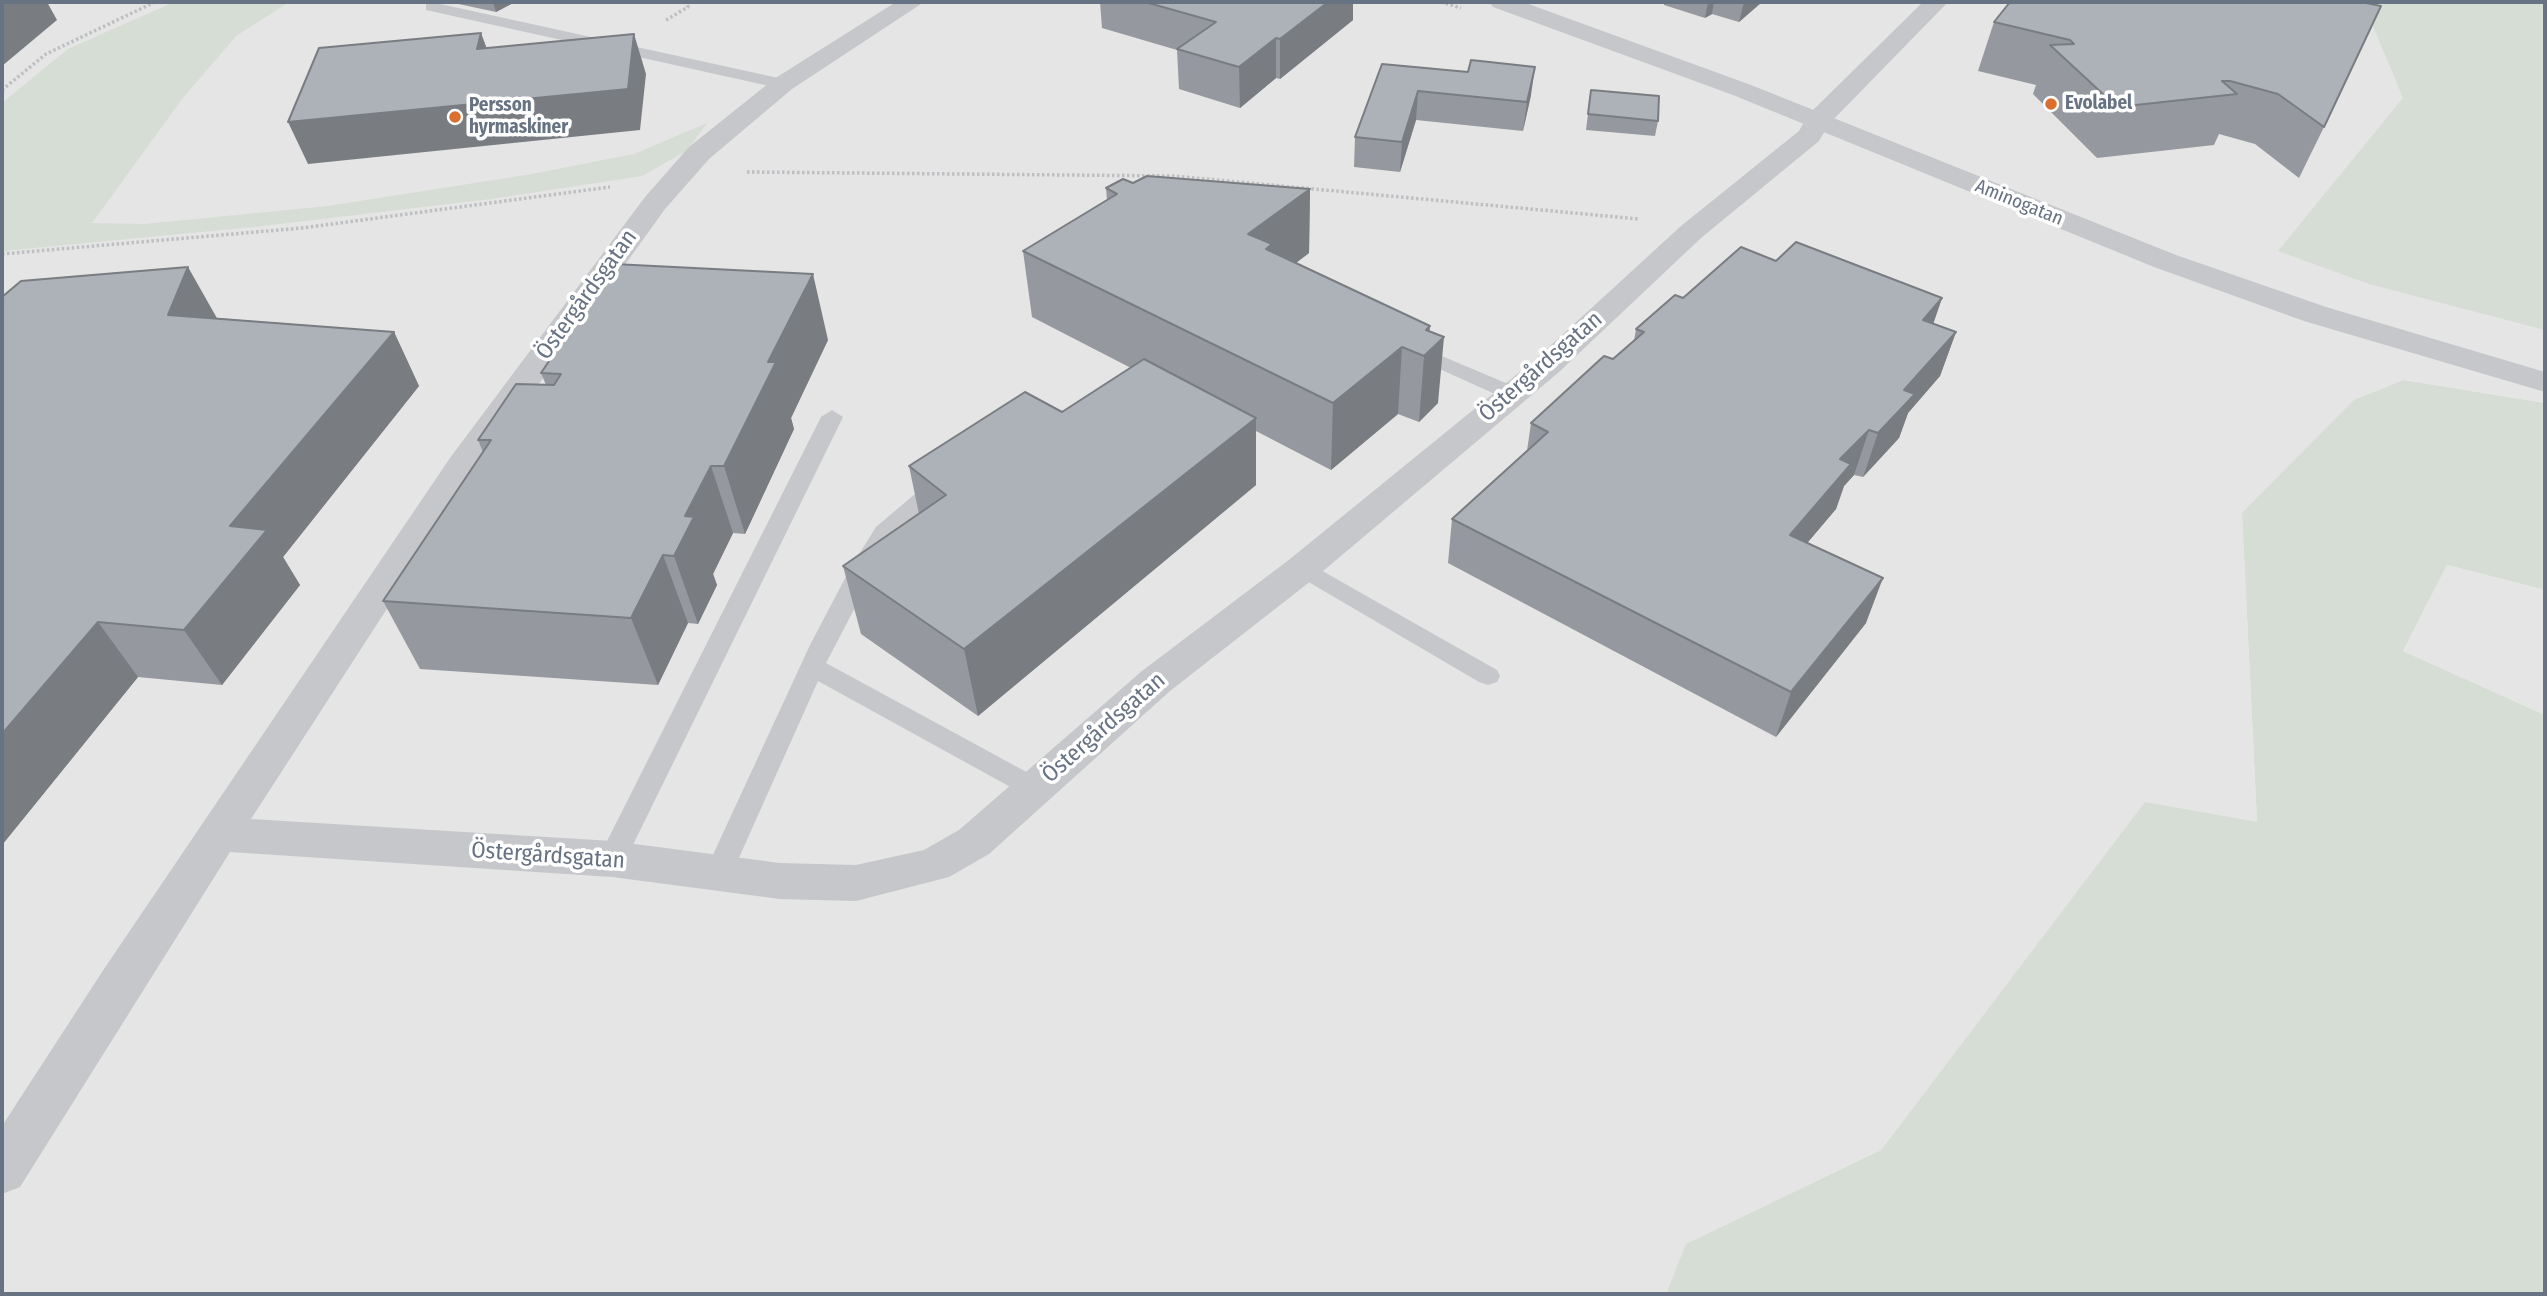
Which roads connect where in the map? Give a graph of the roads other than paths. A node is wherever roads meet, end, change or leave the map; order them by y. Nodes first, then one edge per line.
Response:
1 (912, 2) edge
2 (1501, 2) edge
3 (1936, 2) edge
4 (431, 6) dead end
5 (783, 84) junction
6 (1816, 121) junction
7 (1390, 340) edge
8 (2545, 382) edge
9 (1513, 394) junction
10 (832, 417) dead end
11 (962, 467) edge
12 (1303, 568) junction
13 (813, 667) junction
14 (1489, 676) dead end
15 (1034, 788) junction
16 (219, 834) junction
17 (612, 859) junction
18 (719, 872) junction
19 (2, 1170) edge

1 - 5 street, Östergårdsgatan
2 - 6 street, Aminogatan
3 - 6 street, Östergårdsgatan
4 - 5 lane
5 - 16 street, Östergårdsgatan
6 - 8 street, Aminogatan
6 - 9 street, Östergårdsgatan
7 - 9 lane
9 - 12 street, Östergårdsgatan
10 - 17 lane
11 - 13 lane
12 - 14 lane
12 - 15 street, Östergårdsgatan
13 - 15 lane
13 - 18 lane
15 - 18 street, Östergårdsgatan
16 - 17 street, Östergårdsgatan
16 - 19 street, Östergårdsgatan
17 - 18 street, Östergårdsgatan

